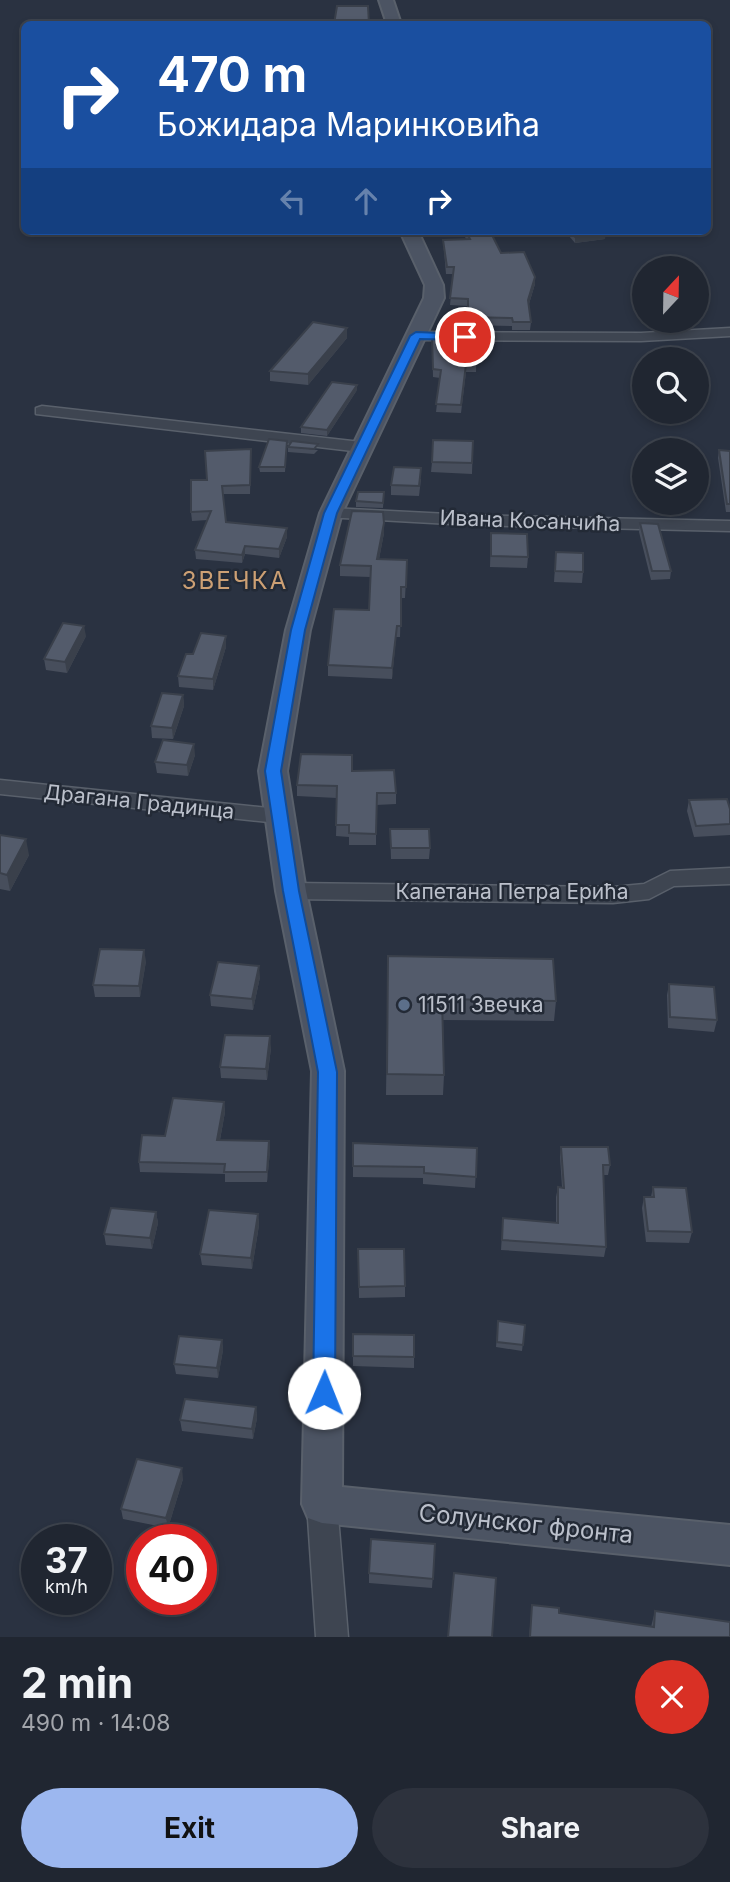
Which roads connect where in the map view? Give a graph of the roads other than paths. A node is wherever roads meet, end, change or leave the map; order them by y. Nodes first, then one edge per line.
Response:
1 (386, 0) edge
2 (393, 21) edge
3 (411, 235) edge
4 (730, 332) edge
5 (416, 336) junction
6 (42, 411) dead end
7 (361, 447) junction
8 (331, 513) junction
9 (730, 526) edge
10 (0, 787) edge
11 (278, 816) junction
12 (730, 876) edge
13 (291, 891) junction
14 (322, 1504) junction
15 (730, 1545) edge
16 (332, 1637) edge

1 - 2 street
3 - 5 street
4 - 5 street
5 - 7 street
6 - 7 street
7 - 8 street
8 - 9 street, Ивана Косанчића
8 - 11 street
10 - 11 street, Драгана Градинца
11 - 13 street
12 - 13 street, Капетана Петра Ерића
13 - 14 street
14 - 15 street, Солунског фронта
14 - 16 street

